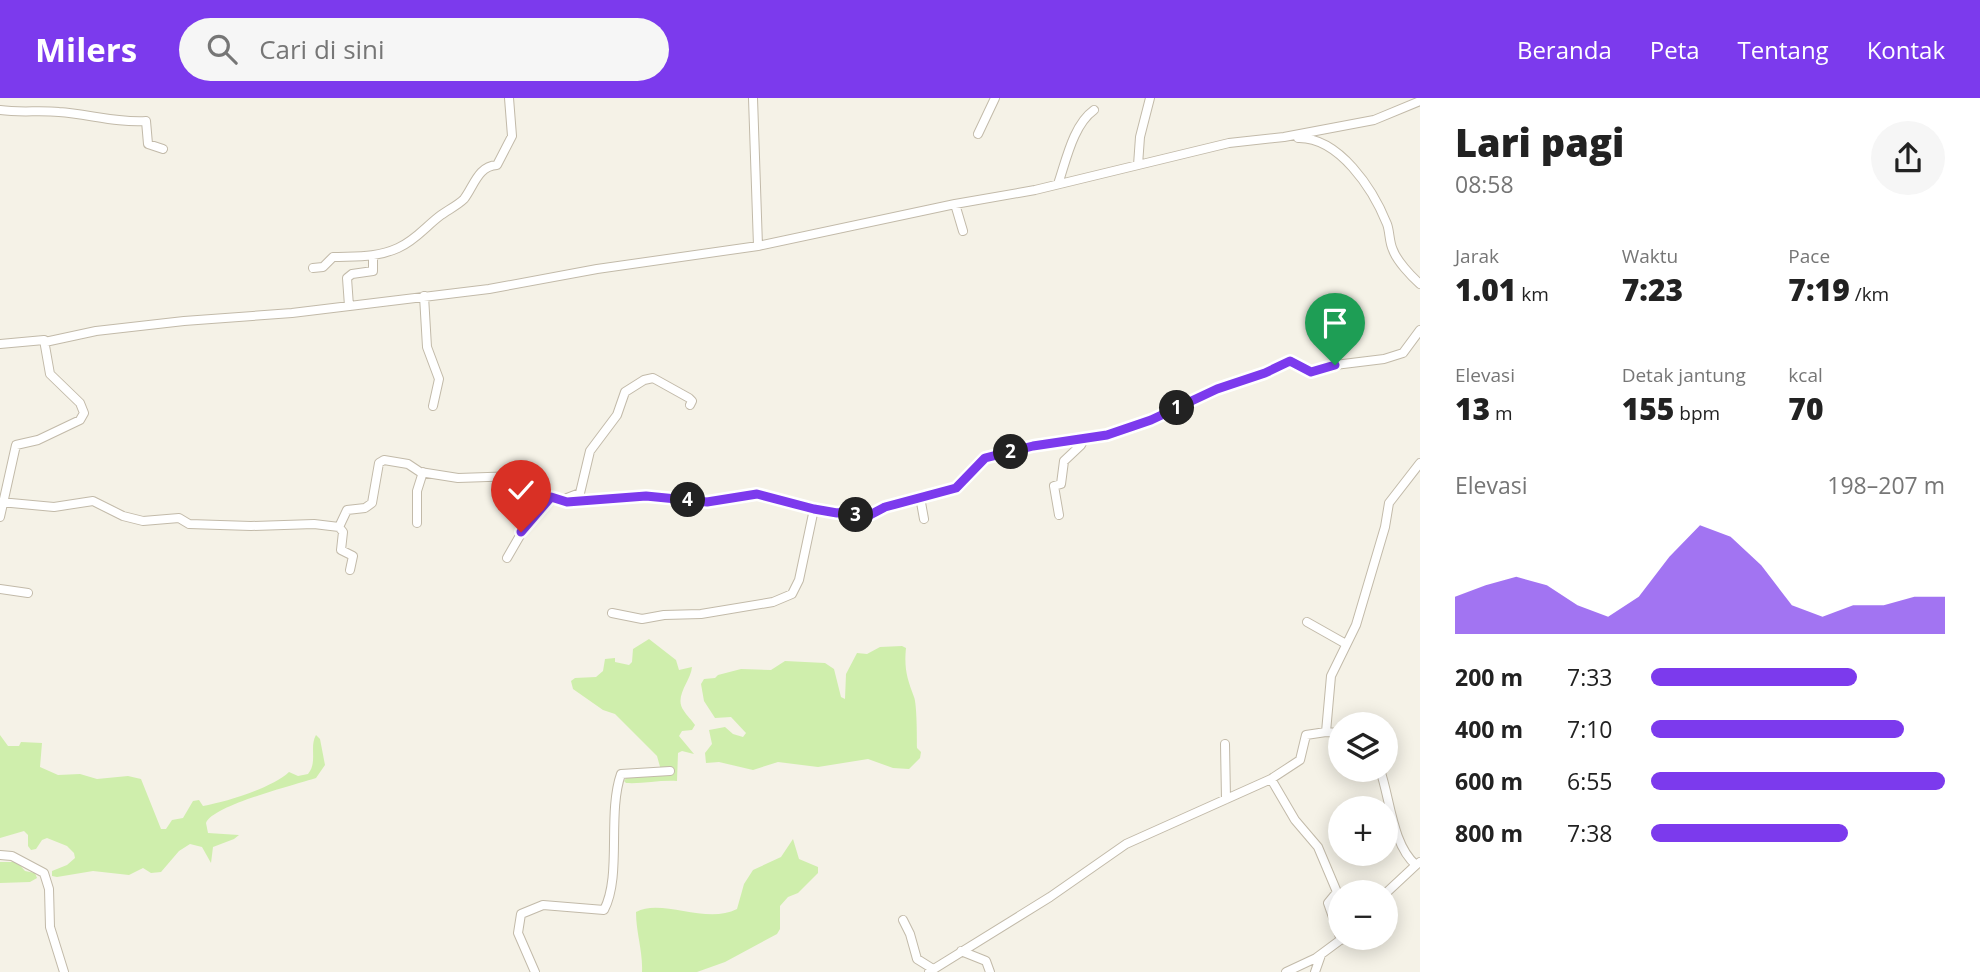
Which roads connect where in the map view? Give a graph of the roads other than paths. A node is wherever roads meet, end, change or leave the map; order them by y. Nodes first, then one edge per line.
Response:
1 (509, 98) edge
2 (753, 98) edge
3 (995, 98) edge
4 (1150, 98) edge
5 (1420, 101) edge
6 (0, 110) edge
7 (1094, 110) dead end
8 (978, 134) dead end
9 (1284, 137) junction
10 (163, 149) dead end
11 (1138, 164) junction
12 (1058, 184) junction
13 (955, 204) junction
14 (963, 231) dead end
15 (758, 246) junction
16 (373, 257) junction
17 (313, 268) dead end
18 (1420, 284) edge
19 (424, 296) junction
20 (349, 306) junction
21 (1420, 330) edge
22 (45, 342) junction
23 (0, 344) edge
24 (690, 405) dead end
25 (433, 407) dead end
26 (1084, 439) junction
27 (1420, 463) edge
28 (423, 472) junction
29 (920, 497) junction
30 (554, 498) junction
31 (2, 502) edge
32 (814, 509) junction
33 (1059, 515) dead end
34 (0, 517) edge
35 (923, 519) dead end
36 (417, 523) dead end
37 (339, 527) junction
38 (507, 558) dead end
39 (350, 570) dead end
40 (0, 589) edge
41 (28, 593) dead end
42 (612, 613) dead end
43 (1307, 622) dead end
44 (1346, 644) junction
45 (1326, 732) joint
46 (1225, 744) dead end
47 (670, 771) dead end
48 (1271, 779) junction
49 (1383, 782) edge
50 (1226, 799) junction
51 (0, 855) edge
52 (1418, 863) edge
53 (1332, 880) edge
54 (1398, 882) edge
55 (903, 920) dead end
56 (1328, 950) edge
57 (961, 951) junction
58 (1321, 955) junction
59 (931, 970) edge
60 (64, 972) edge
61 (535, 972) edge
62 (989, 972) edge
63 (1286, 972) edge
64 (1315, 972) edge

1 - 16 street
2 - 15 street
3 - 8 street
4 - 11 street
5 - 9 street
6 - 10 street
7 - 12 street
9 - 11 street
9 - 18 street
11 - 12 street
12 - 13 street
13 - 14 street
13 - 15 street
15 - 19 street
16 - 17 street
16 - 20 street
19 - 20 street
19 - 25 street
20 - 22 street
21 - 26 street
22 - 23 street
22 - 31 street
24 - 30 street
26 - 29 street
26 - 33 street
27 - 44 street
28 - 30 street
28 - 36 street
28 - 37 street
29 - 32 street
29 - 35 street
30 - 32 street
30 - 38 street
31 - 34 street
31 - 37 street
32 - 42 street
37 - 39 street
40 - 41 street
43 - 44 street
44 - 45 street
45 - 48 street
46 - 50 street
47 - 61 street
48 - 50 street
48 - 53 street
49 - 52 street
50 - 57 street
51 - 60 street
52 - 54 street
55 - 59 street
56 - 58 street
57 - 59 street
57 - 62 street
58 - 63 street
58 - 64 street

